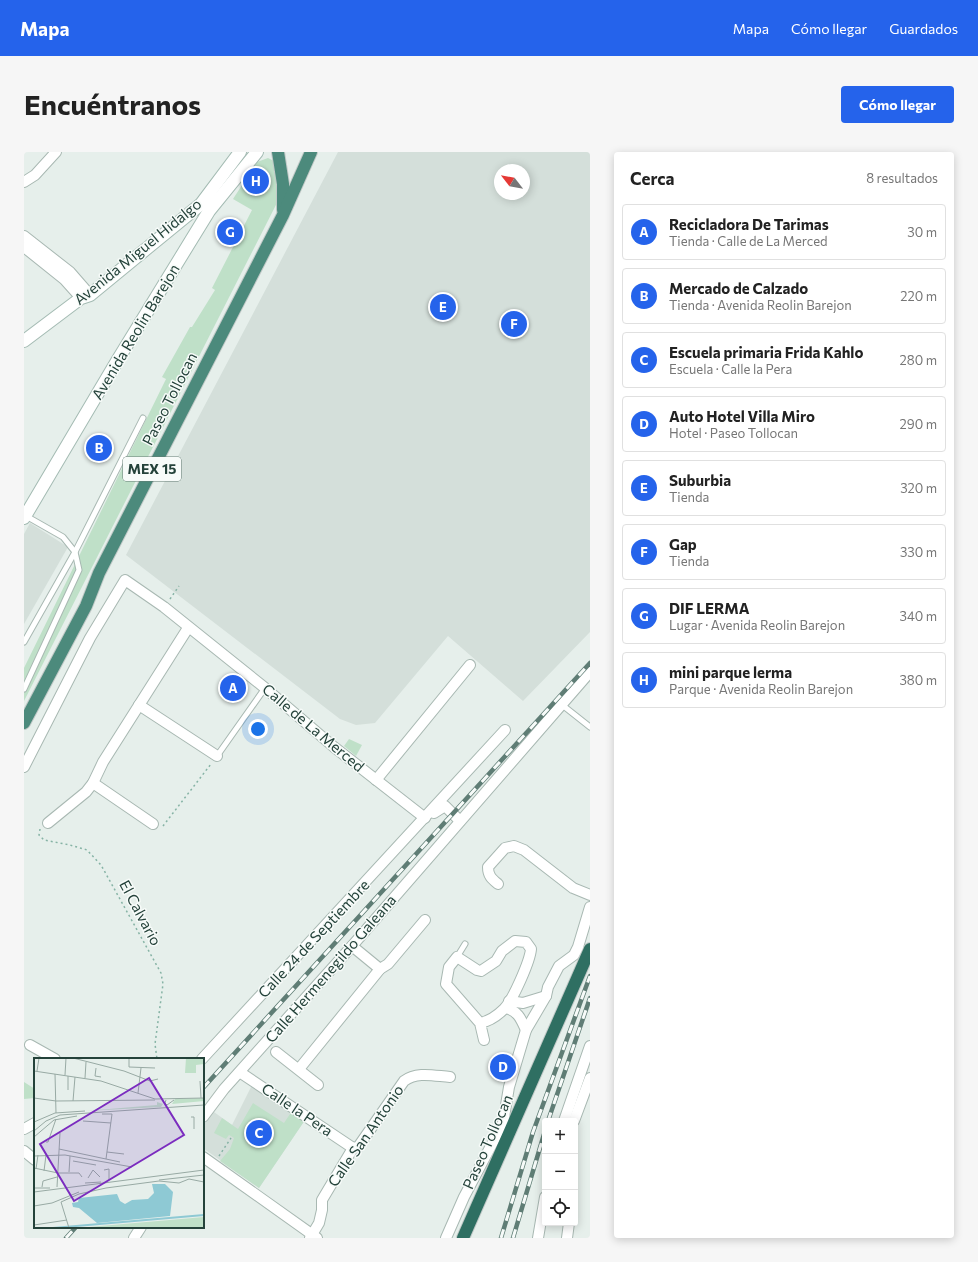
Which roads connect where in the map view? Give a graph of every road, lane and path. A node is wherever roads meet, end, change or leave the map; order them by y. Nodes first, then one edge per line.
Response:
1 (56, 152) edge
2 (240, 152) edge
3 (257, 152) edge
4 (278, 152) edge
5 (311, 152) edge
6 (24, 182) edge
7 (205, 208) junction
8 (283, 215) junction
9 (24, 236) edge
10 (24, 247) edge
11 (67, 276) junction
12 (85, 296) junction
13 (24, 341) edge
14 (143, 418) dead end
15 (25, 517) edge
16 (75, 552) junction
17 (179, 586) dead end
18 (164, 607) junction
19 (188, 628) junction
20 (24, 642) edge
21 (470, 665) dead end
22 (590, 672) edge
23 (265, 688) junction
24 (24, 690) edge
25 (561, 704) junction
26 (139, 705) junction
27 (24, 723) edge
28 (590, 727) edge
29 (505, 730) dead end
30 (217, 756) junction
31 (24, 767) edge
32 (376, 780) junction
33 (93, 783) junction
34 (425, 818) junction
35 (460, 821) junction
36 (48, 823) joint
37 (153, 824) joint
38 (498, 884) dead end
39 (590, 895) edge
40 (590, 908) edge
41 (425, 920) dead end
42 (465, 944) dead end
43 (352, 946) junction
44 (590, 949) edge
45 (457, 957) junction
46 (380, 968) junction
47 (546, 996) junction
48 (508, 1005) junction
49 (480, 1023) junction
50 (526, 1030) junction
51 (484, 1040) dead end
52 (30, 1046) dead end
53 (590, 1046) edge
54 (276, 1052) dead end
55 (53, 1058) edge
56 (157, 1058) edge
57 (203, 1058) edge
58 (299, 1069) junction
59 (241, 1072) junction
60 (450, 1077) dead end
61 (590, 1078) edge
62 (318, 1085) dead end
63 (204, 1116) edge
64 (565, 1118) edge
65 (575, 1118) edge
66 (34, 1124) edge
67 (24, 1129) edge
68 (231, 1138) dead end
69 (353, 1148) junction
70 (24, 1151) edge
71 (204, 1158) edge
72 (34, 1159) edge
73 (214, 1164) junction
74 (542, 1215) edge
75 (569, 1226) edge
76 (140, 1228) edge
77 (314, 1237) edge
78 (134, 1238) edge
79 (446, 1238) edge
80 (463, 1238) edge
81 (538, 1238) edge
82 (567, 1238) edge

1 - 6 street
2 - 7 main road, Avenida Miguel Hidalgo
3 - 7 main road, Avenida Reolin Barejon
4 - 8 highway
5 - 8 highway, Paseo Tollocan / MEX 15
7 - 12 main road, Avenida Miguel Hidalgo
7 - 15 main road, Avenida Reolin Barejon
8 - 27 highway, Paseo Tollocan / MEX 15
9 - 11 street
10 - 11 street
11 - 12 street
12 - 13 main road, Avenida Miguel Hidalgo
14 - 16 lane
15 - 16 lane
16 - 20 lane
16 - 24 lane
17 - 18 path
18 - 19 street, Calle de La Merced
18 - 31 street, Calle de La Merced
19 - 23 street, Calle de La Merced
19 - 26 street
21 - 32 street
22 - 25 street, Calle Hermenegildo Galeana
23 - 30 lane
23 - 32 street, Calle de La Merced
25 - 28 lane
25 - 35 street, Calle Hermenegildo Galeana
26 - 30 street
26 - 33 street
29 - 34 street, Calle 24 de Septiembre
30 - 37 path
32 - 34 street, Calle de La Merced
33 - 36 street
33 - 37 street
34 - 35 street
34 - 57 street, Calle 24 de Septiembre
35 - 43 street, Calle Hermenegildo Galeana
36 - 56 path, El Calvario
38 - 39 street
40 - 47 street
41 - 46 street
42 - 45 lane
43 - 46 street
43 - 59 street, Calle Hermenegildo Galeana
44 - 80 highway, Paseo Tollocan
45 - 48 street
45 - 49 street
46 - 58 street
47 - 48 street
47 - 50 street
48 - 49 street
48 - 50 street
49 - 51 street
50 - 79 street
52 - 55 street
53 - 64 street
54 - 58 street
58 - 62 street
59 - 63 street, Calle Hermenegildo Galeana
59 - 69 street, Calle la Pera
60 - 69 street, Calle San Antonio
61 - 65 street
66 - 67 street
68 - 73 path
69 - 77 street, Calle San Antonio
70 - 72 street
71 - 73 street
73 - 77 street
74 - 81 street
75 - 82 street
76 - 78 street

